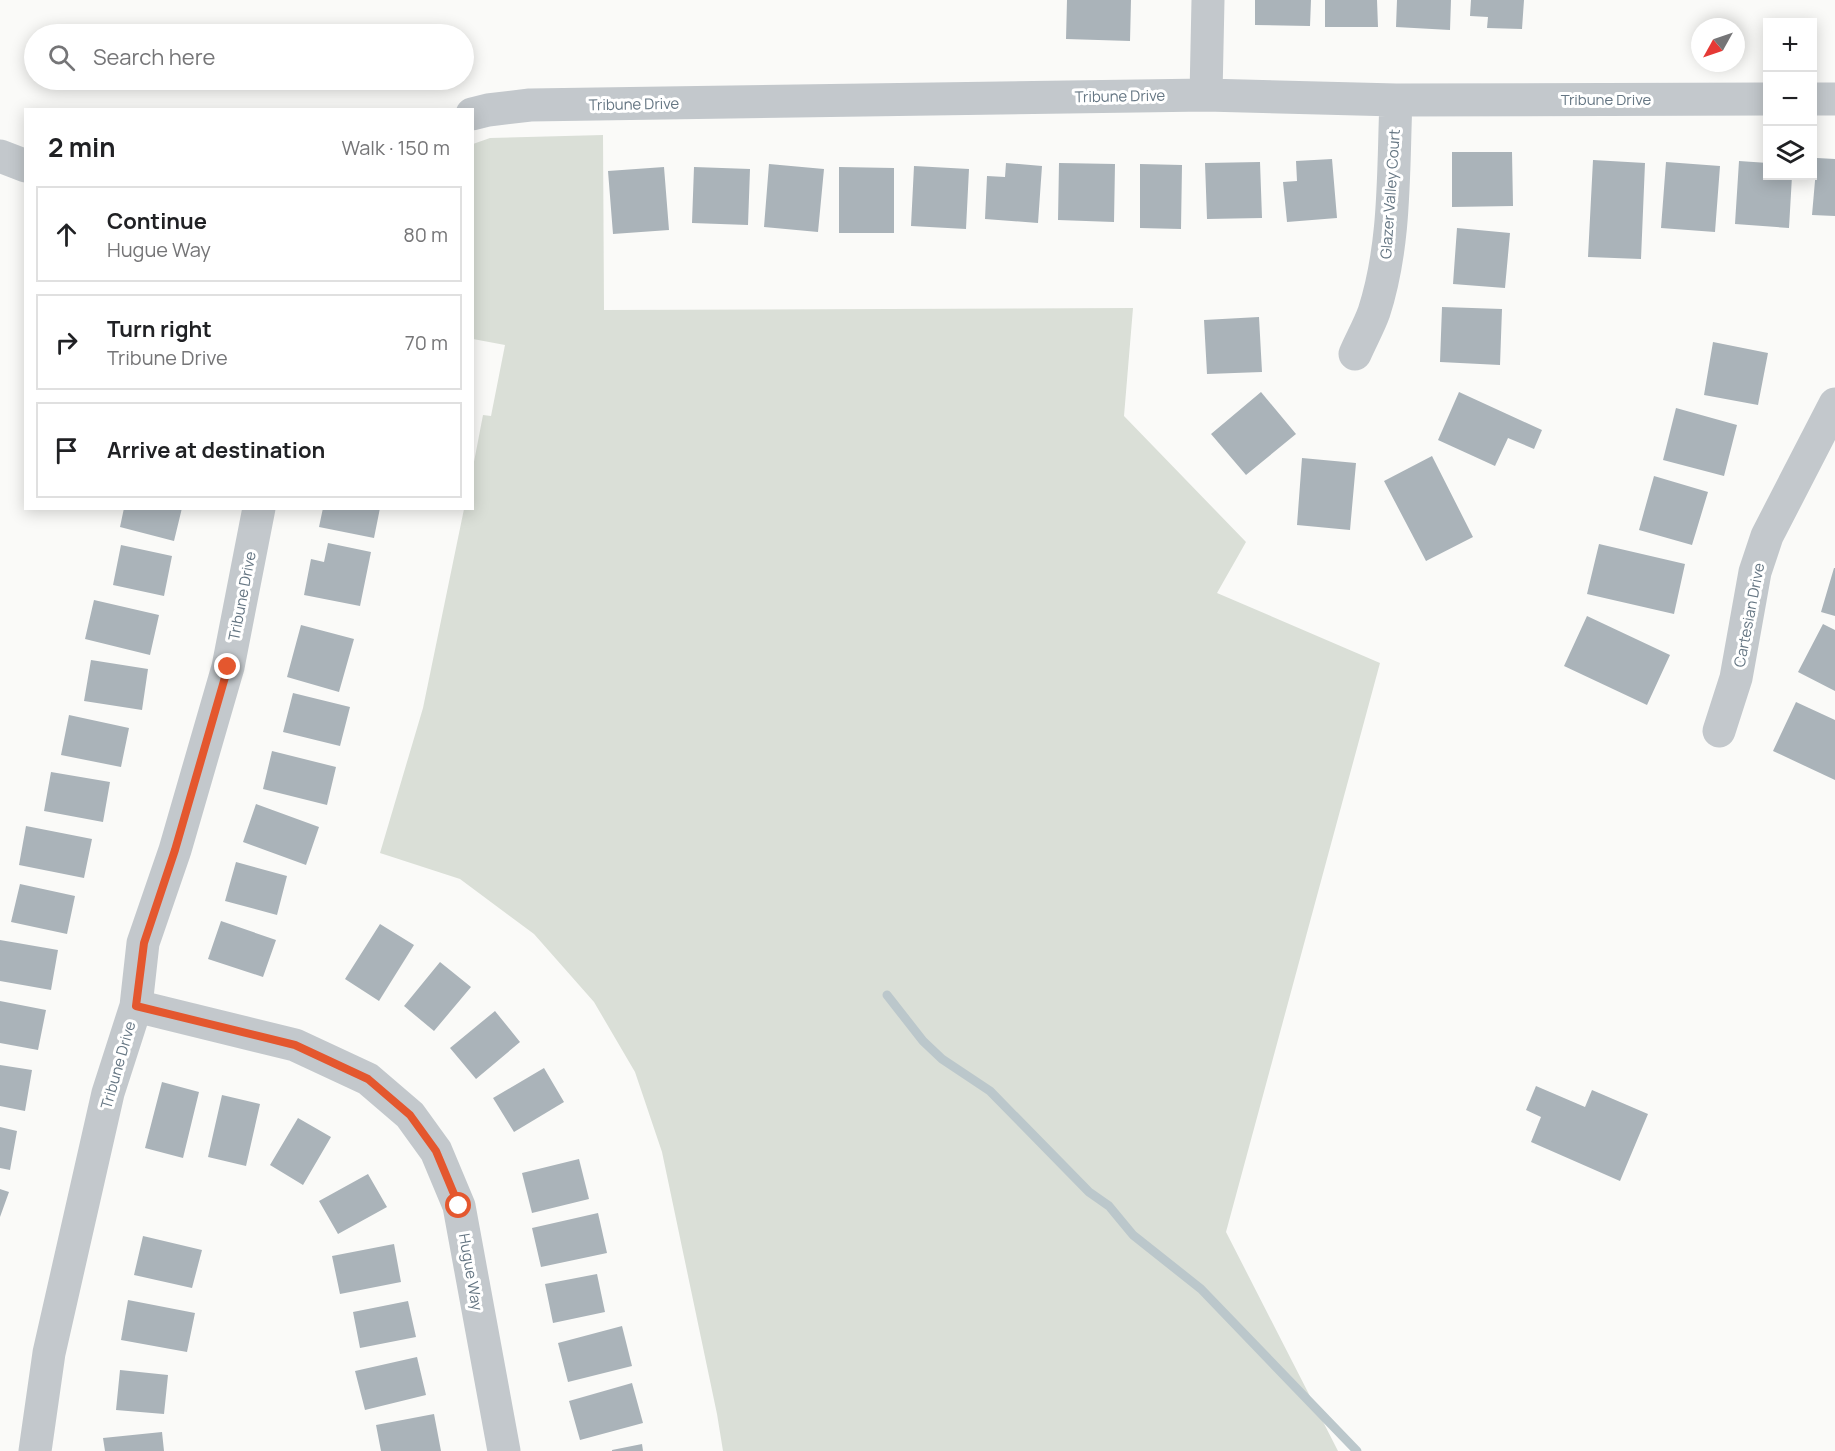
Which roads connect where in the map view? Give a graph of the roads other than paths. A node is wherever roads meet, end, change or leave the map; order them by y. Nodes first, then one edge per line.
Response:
1 (1208, 0) edge
2 (1206, 95) junction
3 (1763, 99) edge
4 (1817, 99) edge
5 (1835, 99) edge
6 (1396, 100) junction
7 (474, 114) edge
8 (0, 156) edge
9 (24, 165) edge
10 (1354, 354) dead end
11 (1835, 404) edge
12 (259, 510) edge
13 (1719, 731) dead end
14 (136, 1006) junction
15 (35, 1451) edge
16 (504, 1451) edge

1 - 2 street
2 - 6 street, Tribune Drive
2 - 7 street, Tribune Drive
3 - 6 street, Tribune Drive
4 - 5 street
6 - 10 street, Glazer Valley Court
8 - 9 street
11 - 13 street, Cartesian Drive
12 - 14 street, Tribune Drive
14 - 15 street, Tribune Drive
14 - 16 street, Hugue Way

